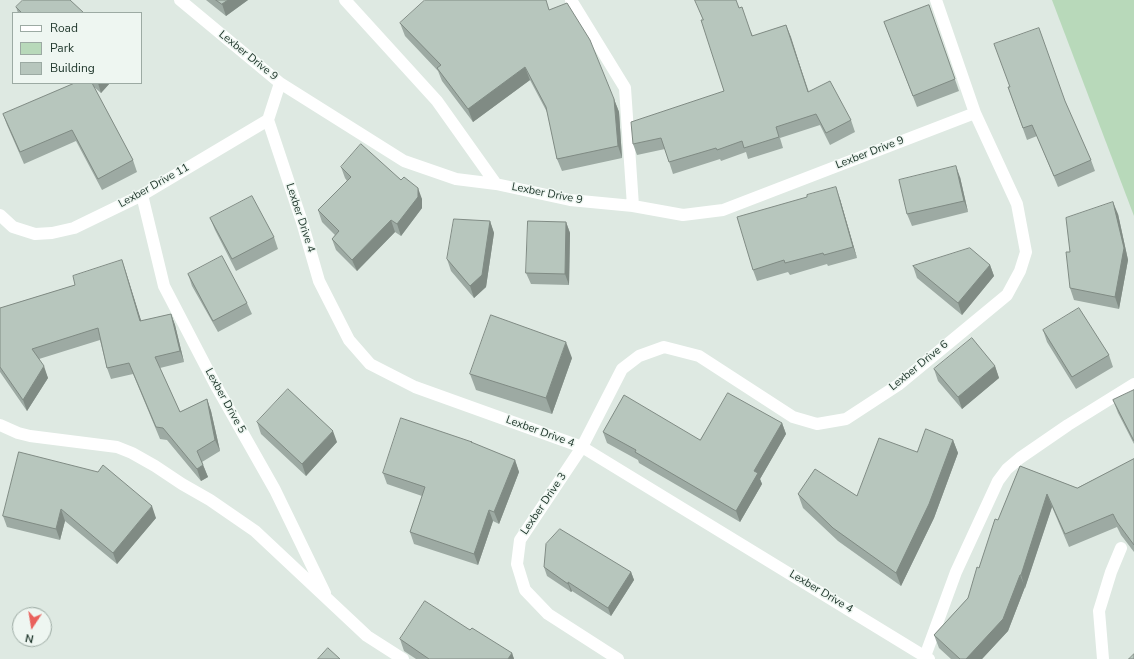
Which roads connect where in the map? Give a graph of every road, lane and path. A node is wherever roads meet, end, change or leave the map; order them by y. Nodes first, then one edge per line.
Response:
1 (180, 0) edge
2 (345, 0) edge
3 (571, 0) edge
4 (936, 0) edge
5 (280, 83) junction
6 (975, 113) junction
7 (268, 120) junction
8 (496, 184) junction
9 (142, 195) junction
10 (633, 206) junction
11 (0, 215) edge
12 (1134, 384) edge
13 (0, 425) edge
14 (582, 447) junction
15 (1121, 548) dead end
16 (328, 600) junction
17 (926, 658) edge
18 (403, 659) edge
19 (618, 659) edge
20 (1103, 659) edge

1 - 5 street, Lexber Drive 9
2 - 8 street
3 - 10 street
4 - 6 street, Lexber Drive 6
5 - 7 street
5 - 8 street, Lexber Drive 9
6 - 10 street, Lexber Drive 9
6 - 14 street, Lexber Drive 6
7 - 9 street, Lexber Drive 11
7 - 14 street, Lexber Drive 4
8 - 10 street, Lexber Drive 9
9 - 11 street, Lexber Drive 11
9 - 16 street, Lexber Drive 5
12 - 17 street
13 - 16 street, Lexber Drive 5
14 - 17 street, Lexber Drive 4
14 - 19 street, Lexber Drive 3
15 - 20 street
16 - 18 street, Lexber Drive 5

